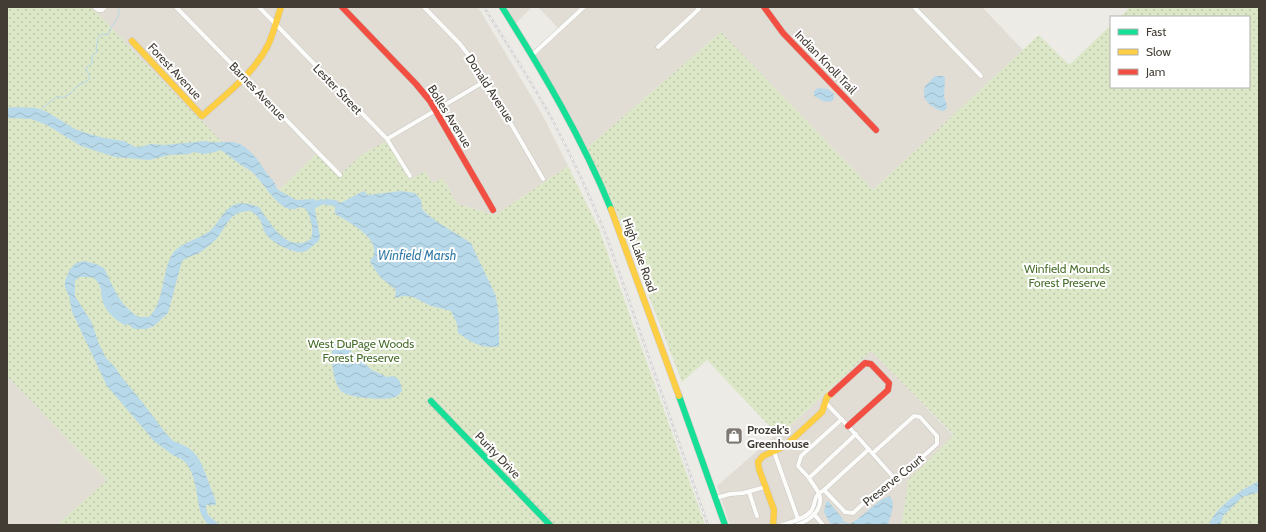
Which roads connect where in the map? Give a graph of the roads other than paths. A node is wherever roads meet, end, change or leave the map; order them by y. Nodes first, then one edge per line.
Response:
1 (94, 7) edge
2 (176, 7) edge
3 (259, 7) edge
4 (281, 7) edge
5 (342, 7) edge
6 (424, 7) edge
7 (502, 7) edge
8 (584, 7) edge
9 (764, 7) edge
10 (914, 7) edge
11 (698, 8) edge
12 (104, 9) edge
13 (275, 24) junction
14 (132, 41) dead end
15 (658, 47) dead end
16 (532, 55) junction
17 (981, 76) dead end
18 (244, 77) junction
19 (487, 80) junction
20 (436, 110) junction
21 (876, 130) dead end
22 (387, 139) junction
23 (340, 175) dead end
24 (410, 176) dead end
25 (543, 179) dead end
26 (493, 210) dead end
27 (431, 401) dead end
28 (825, 402) junction
29 (842, 419) junction
30 (848, 426) junction
31 (856, 434) junction
32 (869, 449) junction
33 (774, 452) junction
34 (873, 453) junction
35 (809, 478) junction
36 (896, 480) junction
37 (766, 486) junction
38 (824, 490) junction
39 (749, 492) junction
40 (818, 494) junction
41 (716, 498) junction
42 (810, 512) junction
43 (814, 515) junction
44 (757, 516) dead end
45 (798, 519) junction
46 (822, 524) edge
47 (550, 525) edge
48 (725, 525) edge
49 (773, 525) edge
50 (782, 525) edge
51 (797, 525) edge
52 (816, 525) edge

1 - 12 street
2 - 18 street, Barnes Avenue
3 - 13 street, Lester Street
4 - 13 street
5 - 20 street, Bolles Avenue
6 - 19 street, Donald Avenue
7 - 16 street, High Lake Road
8 - 16 street
9 - 21 street, Indian Knoll Trail
10 - 17 street
11 - 15 street
13 - 18 street
13 - 22 street, Lester Street
14 - 18 street, Forest Avenue
16 - 41 street, High Lake Road
18 - 23 street, Barnes Avenue
19 - 20 street
19 - 25 street, Donald Avenue
20 - 22 street
20 - 26 street, Bolles Avenue
22 - 24 street, Lester Street
27 - 47 street, Purity Drive
28 - 29 street
28 - 30 street
28 - 33 street
29 - 30 street
29 - 35 street
30 - 31 street
31 - 32 street
31 - 35 street
32 - 34 street
32 - 38 street
33 - 37 street
33 - 45 street
34 - 36 street
34 - 36 street, Preserve Court
35 - 40 street
36 - 38 street, Preserve Court
37 - 39 street
37 - 49 street
38 - 40 street
39 - 41 street
39 - 44 street
40 - 42 street
40 - 43 street
41 - 48 street, High Lake Road
42 - 43 street
42 - 45 street
43 - 46 street
43 - 51 street
45 - 50 street
46 - 52 street

